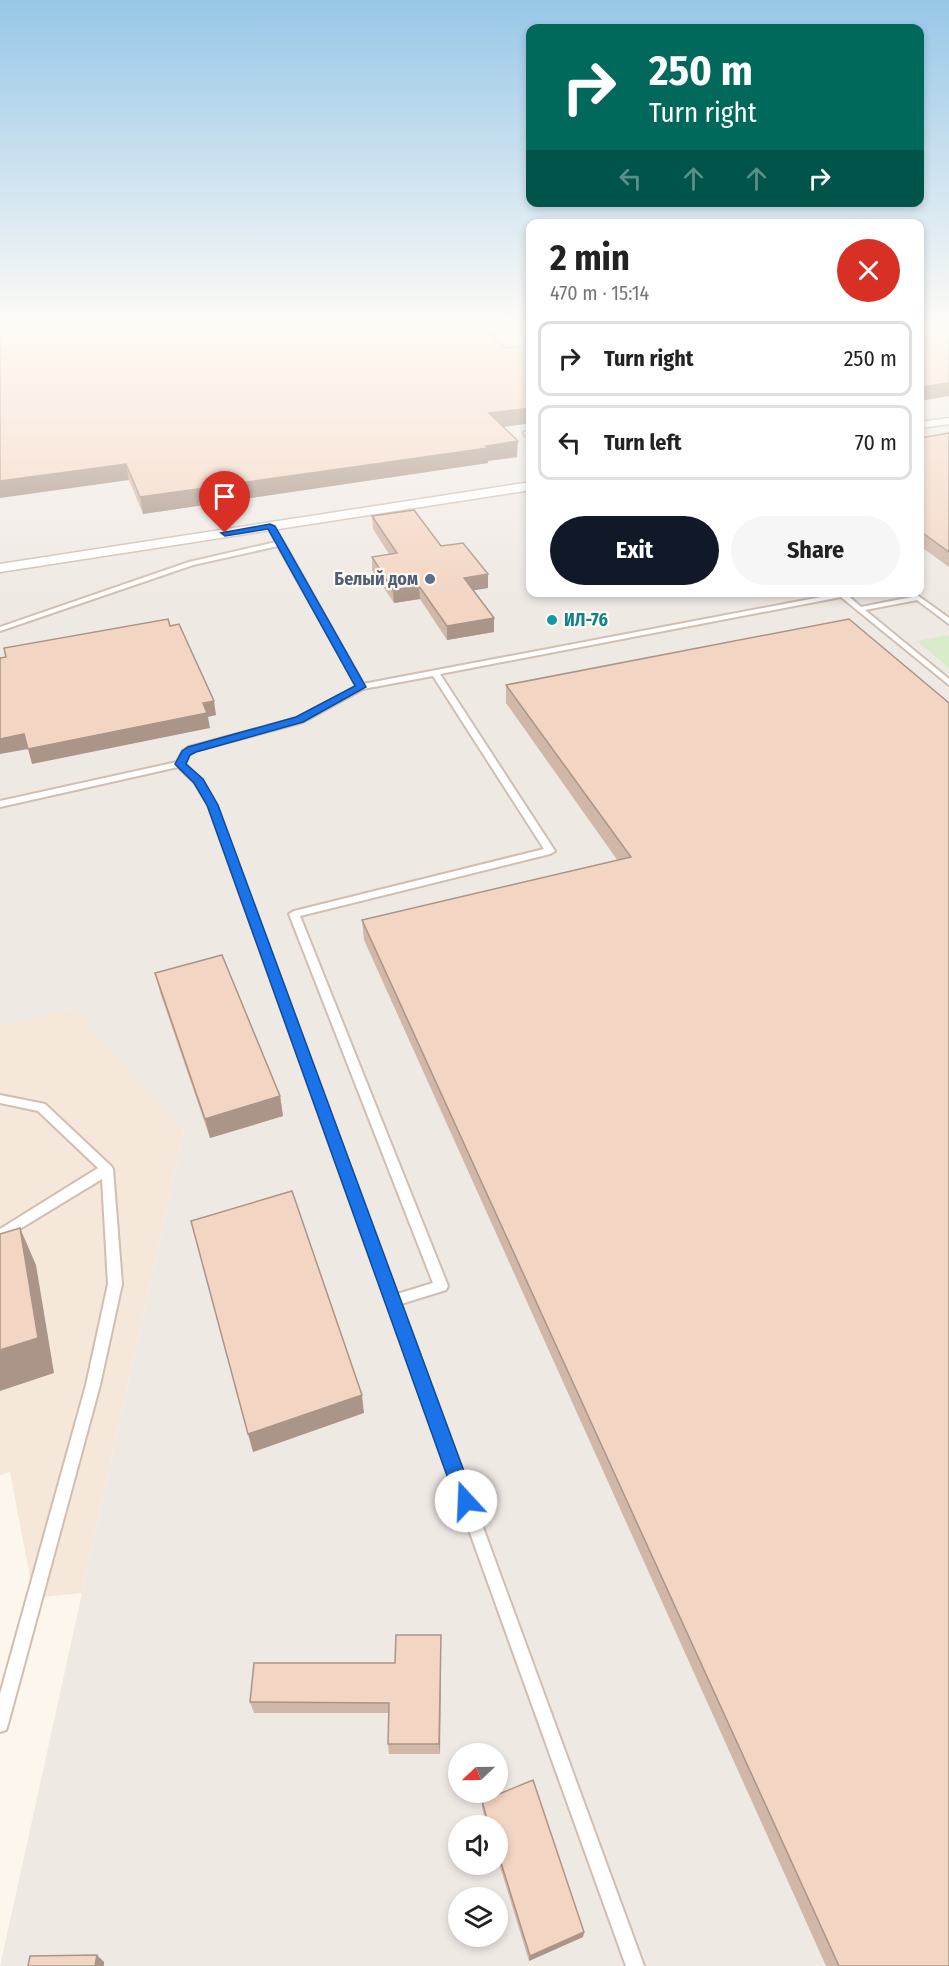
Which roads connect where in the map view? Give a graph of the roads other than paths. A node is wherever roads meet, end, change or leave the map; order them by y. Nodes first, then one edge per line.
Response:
1 (949, 421) edge
2 (924, 424) edge
3 (526, 487) edge
4 (270, 526) junction
5 (280, 543) junction
6 (0, 568) edge
7 (826, 597) edge
8 (845, 597) edge
9 (918, 598) joint
10 (860, 609) junction
11 (949, 622) edge
12 (0, 629) edge
13 (435, 673) junction
14 (949, 683) edge
15 (361, 687) junction
16 (180, 764) junction
17 (0, 804) edge
18 (0, 1099) edge
19 (107, 1169) junction
20 (0, 1236) edge
21 (393, 1301) junction
22 (0, 1724) edge
23 (635, 1966) edge

1 - 2 street
3 - 4 street
4 - 5 lane
4 - 6 street
5 - 12 lane
5 - 15 lane
7 - 13 lane
8 - 10 lane
9 - 10 lane
9 - 11 lane
10 - 14 lane
13 - 15 lane
13 - 21 lane
15 - 16 lane
16 - 17 lane
16 - 21 lane
18 - 19 lane
19 - 20 lane
19 - 22 lane
21 - 23 lane

